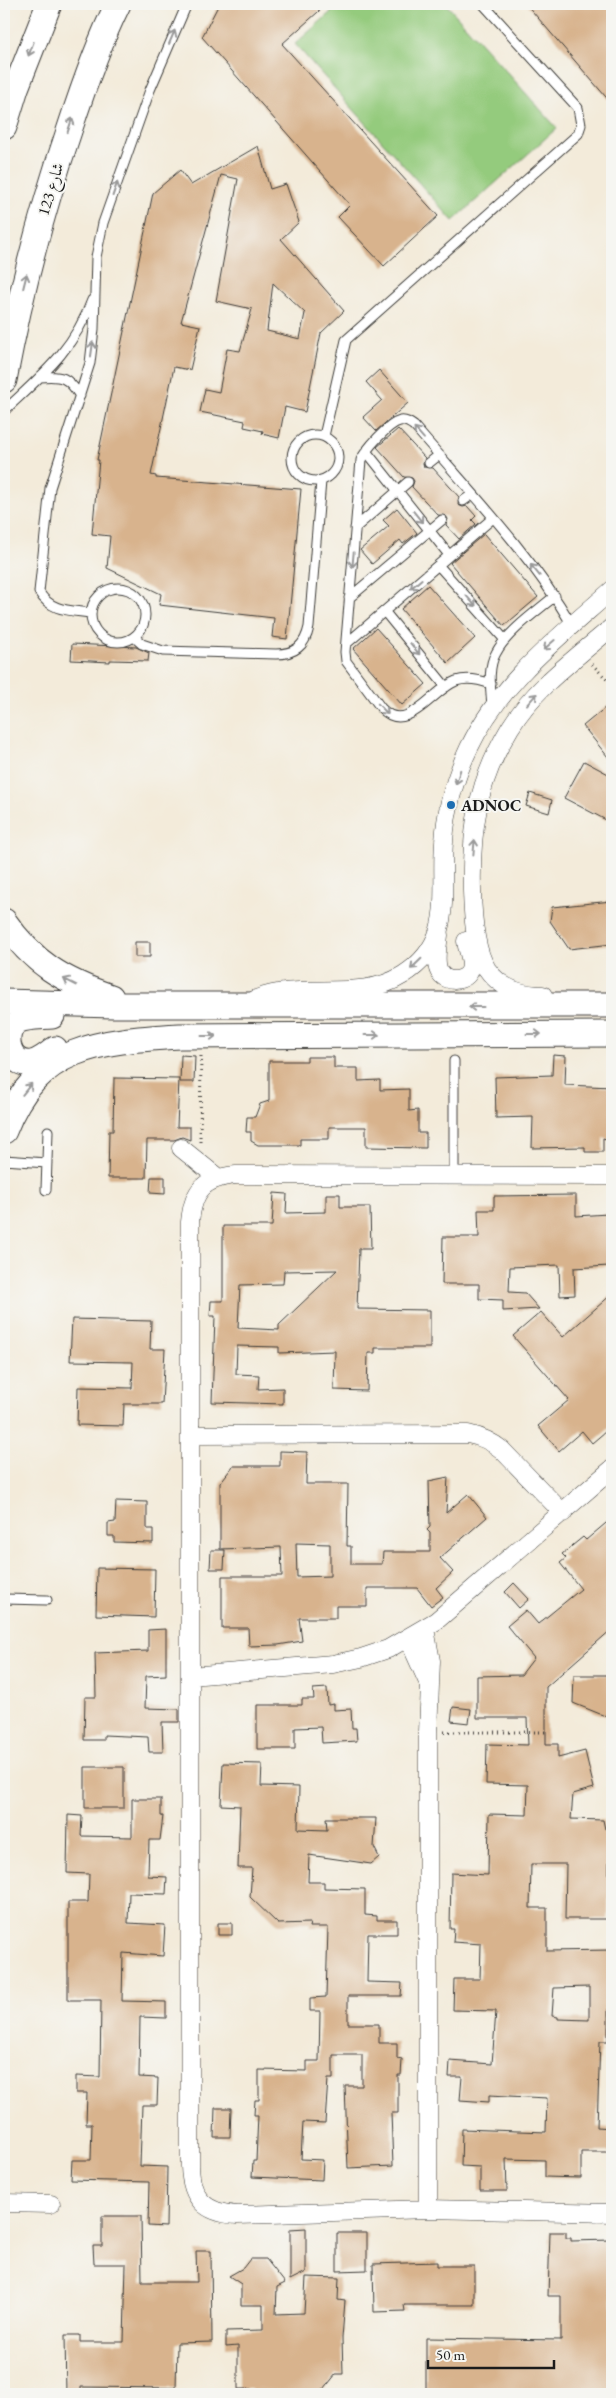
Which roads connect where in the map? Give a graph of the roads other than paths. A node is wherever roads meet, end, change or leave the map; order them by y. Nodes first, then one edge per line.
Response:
1 (49, 4) edge
2 (118, 4) edge
3 (187, 4) edge
4 (483, 4) edge
5 (4, 127) edge
6 (94, 294) junction
7 (40, 377) junction
8 (4, 380) edge
9 (80, 396) junction
10 (4, 411) edge
11 (324, 436) junction
12 (366, 451) junction
13 (439, 455) junction
14 (429, 463) dead end
15 (321, 481) junction
16 (408, 482) dead end
17 (397, 491) junction
18 (472, 494) junction
19 (463, 501) dead end
20 (493, 518) junction
21 (442, 520) dead end
22 (356, 528) junction
23 (429, 530) junction
24 (449, 555) junction
25 (438, 564) junction
26 (612, 590) edge
27 (555, 596) junction
28 (350, 598) junction
29 (384, 611) junction
30 (91, 612) junction
31 (572, 625) junction
32 (612, 627) edge
33 (134, 637) junction
34 (505, 640) junction
35 (346, 644) junction
36 (490, 684) junction
37 (446, 687) junction
38 (492, 707) junction
39 (471, 878) junction
40 (4, 921) edge
41 (439, 932) junction
42 (612, 1001) edge
43 (4, 1002) edge
44 (123, 1004) junction
45 (242, 1004) junction
46 (612, 1005) edge
47 (612, 1034) edge
48 (191, 1036) junction
49 (454, 1061) dead end
50 (4, 1131) edge
51 (48, 1131) dead end
52 (181, 1148) dead end
53 (4, 1160) edge
54 (46, 1163) junction
55 (612, 1176) edge
56 (217, 1177) junction
57 (454, 1177) junction
58 (46, 1190) dead end
59 (190, 1435) junction
60 (612, 1469) edge
61 (563, 1513) junction
62 (4, 1599) edge
63 (47, 1600) dead end
64 (425, 1629) junction
65 (408, 1638) junction
66 (190, 1676) junction
67 (429, 1686) junction
68 (4, 2203) edge
69 (51, 2204) dead end
70 (428, 2209) junction
71 (612, 2213) edge

1 -> 5 street
8 -> 2 street, شارع 123
6 -> 3 lane
4 - 11 lane
6 - 7 lane
9 -> 6 lane
7 - 9 lane
7 - 10 lane
9 - 30 lane
11 - 15 lane
11 - 15 lane
13 -> 12 lane
12 - 17 lane
12 - 22 lane
13 - 14 lane
13 - 18 lane
15 - 33 lane
16 - 17 lane
17 - 22 lane
17 -> 23 lane
18 - 19 lane
18 - 20 lane
20 - 24 lane
27 -> 20 lane
21 - 23 lane
22 -> 28 lane
23 - 24 lane
23 - 28 lane
24 - 25 lane
25 -> 29 lane
25 -> 34 lane
26 - 31 street
27 - 31 lane
27 - 34 lane
28 - 35 lane
29 - 35 lane
29 -> 37 lane
30 - 33 lane
30 - 33 lane
31 -> 38 street
39 -> 32 street
34 - 36 lane
35 -> 37 lane
36 - 37 lane
36 - 38 lane
38 -> 41 street
39 - 41 street
39 - 42 street
44 -> 40 street
41 -> 45 street
43 - 44 street
44 - 45 street
44 - 48 street
46 -> 45 street
48 -> 47 street
50 -> 48 street
49 - 57 lane
51 - 54 lane
52 - 56 street
53 - 54 lane
54 - 58 lane
55 - 57 street
56 - 57 street
56 - 59 street
59 - 61 street
59 - 66 street
60 - 61 street
61 - 64 street
62 - 63 lane
64 - 65 street
64 - 67 street
65 - 66 street
65 - 67 street
66 - 70 street
67 - 70 street
68 - 69 street
70 - 71 street

